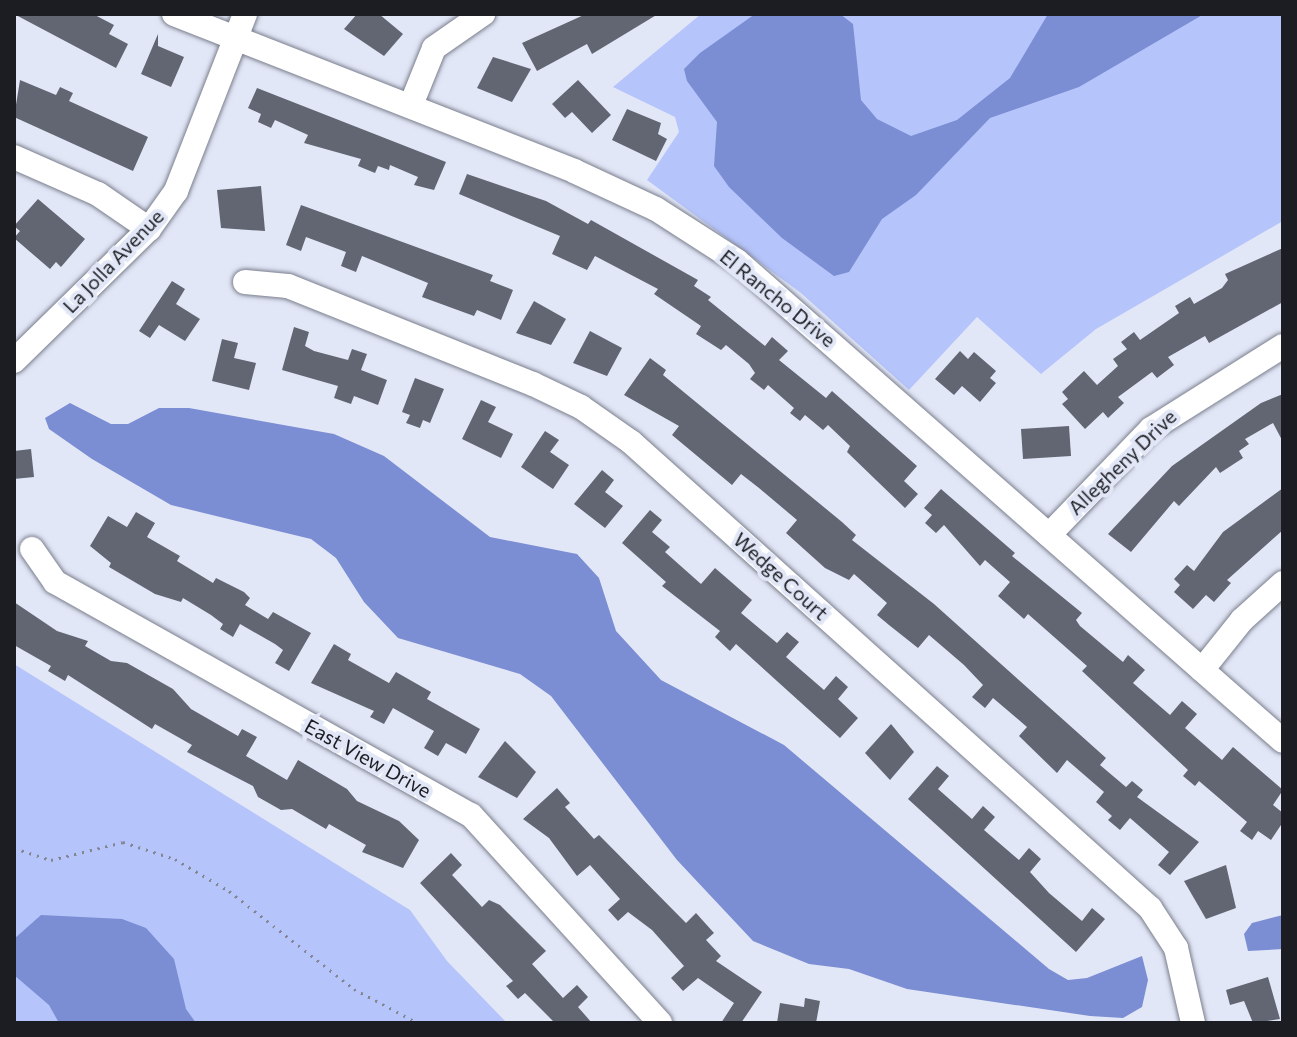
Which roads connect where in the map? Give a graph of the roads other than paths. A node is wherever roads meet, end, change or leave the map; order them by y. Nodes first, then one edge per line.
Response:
1 (174, 14) edge
2 (245, 14) edge
3 (483, 14) edge
4 (233, 40) junction
5 (411, 105) junction
6 (14, 157) edge
7 (149, 229) junction
8 (245, 282) dead end
9 (1283, 346) edge
10 (14, 361) edge
11 (1049, 535) junction
12 (32, 549) dead end
13 (1283, 583) edge
14 (1202, 670) junction
15 (1283, 741) edge
16 (660, 1023) edge
17 (1193, 1023) edge

1 - 4 street, El Rancho Drive
2 - 4 street, La Jolla Avenue
3 - 5 street
4 - 5 street, El Rancho Drive
4 - 7 street, La Jolla Avenue
5 - 11 street, El Rancho Drive
6 - 7 street
7 - 10 street, La Jolla Avenue
8 - 17 street, Wedge Court
9 - 11 street, Allegheny Drive
11 - 14 street, El Rancho Drive
12 - 16 street, East View Drive
13 - 14 street
14 - 15 street, El Rancho Drive

